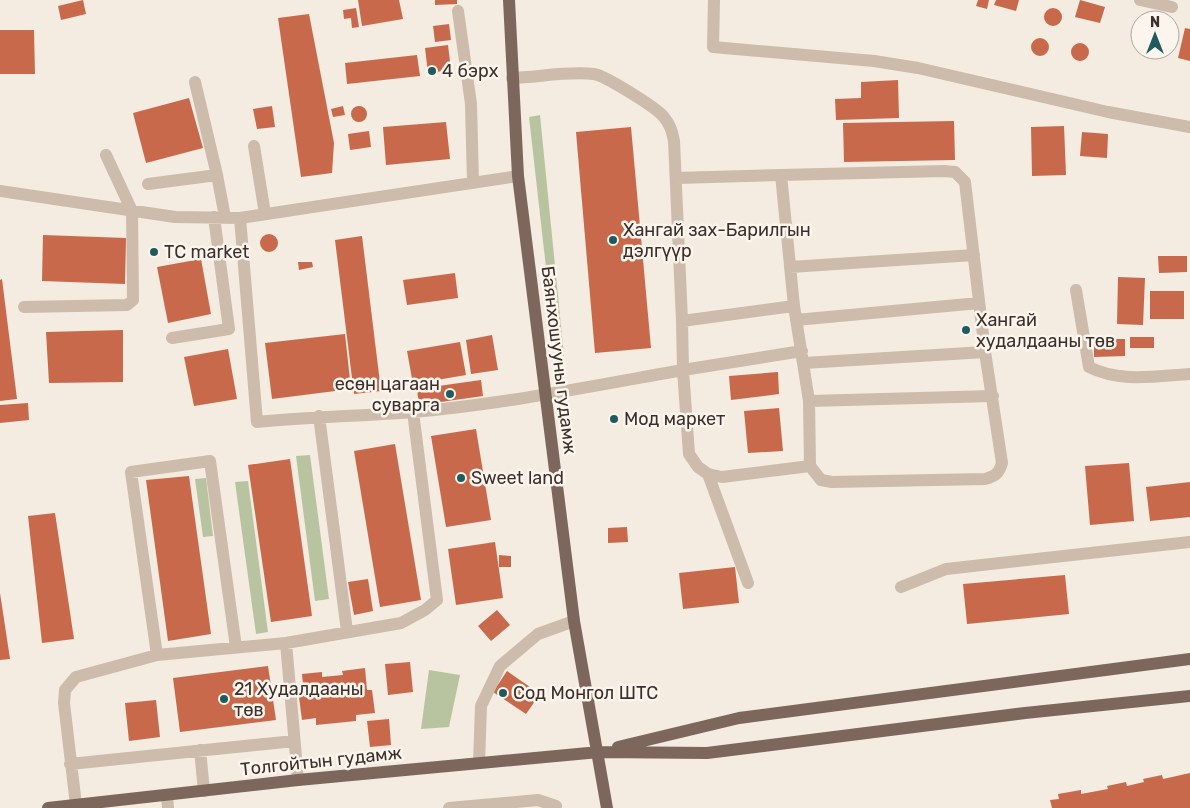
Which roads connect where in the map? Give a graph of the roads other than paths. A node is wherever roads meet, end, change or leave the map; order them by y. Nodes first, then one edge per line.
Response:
1 (510, 0) edge
2 (714, 0) edge
3 (1140, 0) edge
4 (1172, 7) dead end
5 (458, 11) dead end
6 (512, 78) junction
7 (195, 82) dead end
8 (1190, 127) edge
9 (254, 146) dead end
10 (106, 155) dead end
11 (217, 175) junction
12 (781, 175) junction
13 (518, 176) junction
14 (676, 178) junction
15 (473, 183) junction
16 (148, 184) dead end
17 (0, 191) edge
18 (132, 211) junction
19 (265, 214) junction
20 (219, 217) junction
21 (240, 218) junction
22 (974, 255) junction
23 (790, 267) junction
24 (1076, 290) dead end
25 (979, 304) junction
26 (794, 306) junction
27 (24, 307) dead end
28 (796, 320) junction
29 (682, 321) junction
30 (172, 338) dead end
31 (985, 352) junction
32 (803, 357) junction
33 (683, 370) junction
34 (1190, 374) edge
35 (545, 395) junction
36 (992, 396) junction
37 (809, 401) junction
38 (413, 412) junction
39 (319, 416) junction
40 (810, 466) junction
41 (708, 474) junction
42 (1190, 542) edge
43 (748, 583) dead end
44 (900, 587) dead end
45 (574, 621) junction
46 (347, 631) junction
47 (286, 643) junction
48 (236, 647) junction
49 (157, 655) junction
50 (1190, 659) edge
51 (1190, 696) edge
52 (294, 741) junction
53 (200, 750) junction
54 (599, 752) junction
55 (479, 763) junction
56 (70, 764) junction
57 (298, 780) junction
58 (204, 791) junction
59 (167, 795) junction
60 (76, 805) junction
61 (556, 806) dead end
62 (48, 808) edge
63 (168, 808) edge
64 (449, 808) edge
65 (607, 808) edge

1 - 6 main road, Баянхошууны гудамж
2 - 8 street
3 - 4 street
5 - 15 street
6 - 13 main road, Баянхошууны гудамж
6 - 14 street
7 - 11 street
9 - 19 street
10 - 18 street
11 - 16 street
11 - 20 street
12 - 14 street
12 - 22 street
12 - 23 street
13 - 15 street
13 - 35 main road, Баянхошууны гудамж
14 - 29 street
15 - 19 street
17 - 18 street
18 - 20 street
18 - 27 street
19 - 21 street
20 - 21 street
20 - 30 street
21 - 39 street
22 - 23 street
22 - 25 street
23 - 26 street
24 - 34 street
25 - 28 street
25 - 31 street
26 - 28 street
26 - 29 street
28 - 32 street
29 - 33 street
31 - 32 street
31 - 36 street
32 - 33 street
32 - 37 street
33 - 35 street
33 - 41 street
35 - 38 street
35 - 45 main road, Баянхошууны гудамж
36 - 37 street
36 - 40 street
37 - 40 street
38 - 39 street
38 - 46 street
39 - 46 street
40 - 41 street
41 - 43 street
42 - 44 street
45 - 54 main road, Баянхошууны гудамж
45 - 55 street
46 - 47 street
47 - 48 street
47 - 52 street
48 - 49 street
48 - 49 street
49 - 56 street
50 - 54 main road
51 - 54 main road
52 - 53 street
52 - 57 street
53 - 56 street
53 - 58 street
54 - 55 main road, Толгойтын гудамж
54 - 65 main road, Баянхошууны гудамж
55 - 57 main road, Толгойтын гудамж
56 - 60 street
57 - 58 main road, Толгойтын гудамж
58 - 59 main road, Толгойтын гудамж
59 - 60 main road, Толгойтын гудамж
59 - 63 street
60 - 62 main road, Толгойтын гудамж
61 - 64 street

